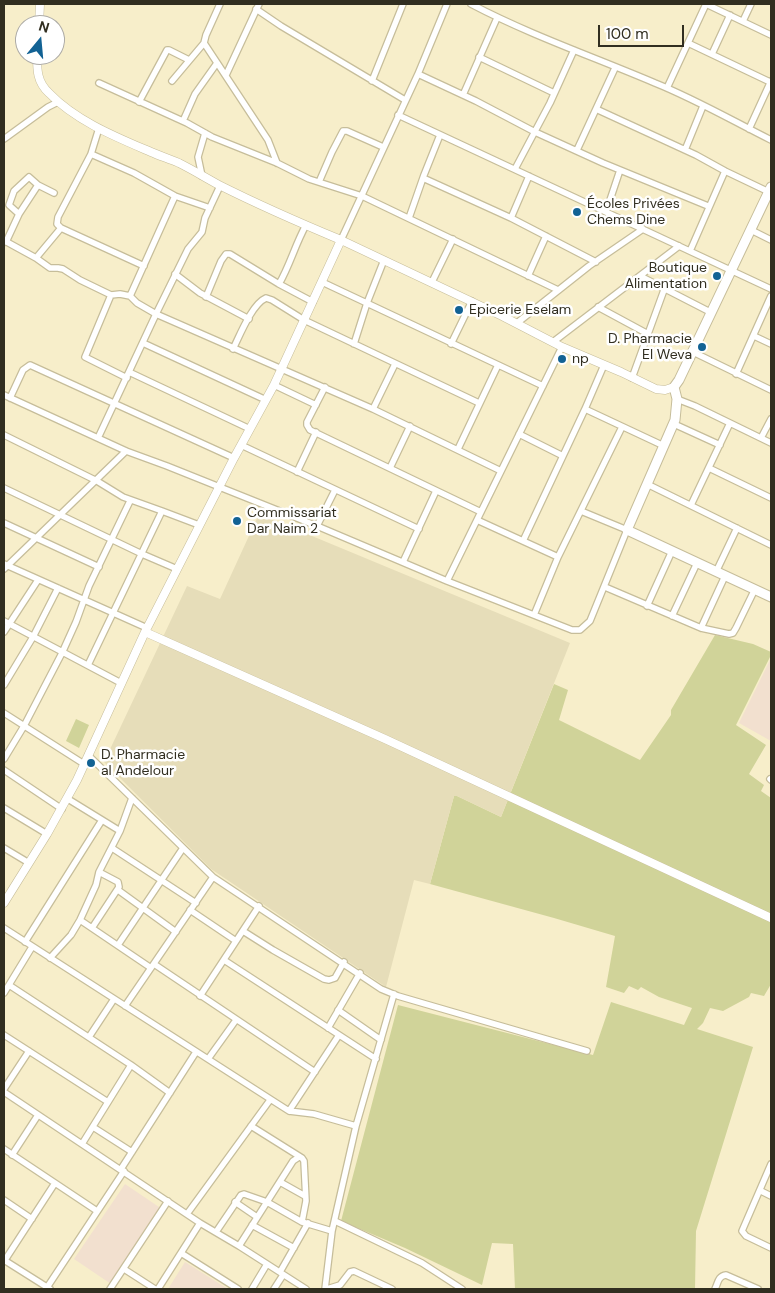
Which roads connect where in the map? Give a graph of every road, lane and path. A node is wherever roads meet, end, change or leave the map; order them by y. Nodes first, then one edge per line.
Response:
1 (220, 4) edge
2 (447, 4) edge
3 (471, 4) edge
4 (706, 4) edge
5 (751, 4) edge
6 (401, 5) edge
7 (257, 7) edge
8 (730, 15) junction
9 (497, 18) junction
10 (743, 21) junction
11 (771, 35) edge
12 (204, 43) junction
13 (688, 43) junction
14 (574, 50) junction
15 (712, 54) junction
16 (479, 57) junction
17 (189, 60) junction
18 (217, 62) junction
19 (36, 65) edge
20 (615, 68) junction
21 (418, 74) junction
22 (226, 75) junction
23 (172, 81) dead end
24 (372, 81) junction
25 (771, 81) edge
26 (99, 83) dead end
27 (667, 88) junction
28 (554, 93) junction
29 (463, 95) junction
30 (405, 100) junction
31 (58, 102) junction
32 (140, 102) junction
33 (703, 106) junction
34 (596, 109) junction
35 (398, 115) junction
36 (183, 121) junction
37 (99, 128) junction
38 (749, 129) junction
39 (535, 132) junction
40 (205, 133) junction
41 (440, 135) junction
42 (4, 139) edge
43 (771, 140) edge
44 (384, 148) junction
45 (577, 150) junction
46 (685, 150) junction
47 (91, 154) junction
48 (277, 163) junction
49 (515, 170) junction
50 (620, 170) junction
51 (725, 171) junction
52 (202, 176) junction
53 (529, 176) junction
54 (422, 178) junction
55 (319, 182) junction
56 (38, 185) junction
57 (220, 186) junction
58 (770, 189) edge
59 (54, 193) dead end
60 (175, 196) junction
61 (362, 196) junction
62 (708, 206) junction
63 (210, 208) junction
64 (606, 212) junction
65 (19, 214) junction
66 (409, 218) junction
67 (511, 218) junction
68 (306, 225) junction
69 (60, 228) junction
70 (643, 229) junction
71 (751, 230) junction
72 (546, 236) junction
73 (453, 239) junction
74 (341, 240) junction
75 (771, 240) edge
76 (5, 241) edge
77 (680, 246) junction
78 (690, 251) junction
79 (36, 258) junction
80 (384, 260) junction
81 (596, 262) junction
82 (144, 266) junction
83 (732, 270) junction
84 (175, 274) junction
85 (528, 276) junction
86 (640, 276) junction
87 (322, 282) junction
88 (432, 282) junction
89 (279, 284) junction
90 (771, 289) edge
91 (558, 290) junction
92 (664, 290) junction
93 (111, 294) junction
94 (130, 296) junction
95 (771, 296) edge
96 (206, 297) junction
97 (313, 302) junction
98 (472, 302) junction
99 (367, 303) junction
100 (598, 307) junction
101 (712, 312) junction
102 (156, 314) junction
103 (249, 319) junction
104 (304, 320) junction
105 (517, 323) junction
106 (648, 334) junction
107 (754, 336) junction
108 (553, 342) junction
109 (143, 343) junction
110 (354, 344) junction
111 (451, 344) junction
112 (771, 344) edge
113 (562, 346) junction
114 (233, 349) junction
115 (693, 352) junction
116 (395, 364) junction
117 (498, 365) junction
118 (604, 365) junction
119 (281, 369) junction
120 (736, 374) junction
121 (128, 375) junction
122 (632, 378) junction
123 (274, 385) junction
124 (543, 386) junction
125 (325, 387) junction
126 (674, 387) junction
127 (771, 390) edge
128 (7, 396) edge
129 (677, 399) junction
130 (266, 400) junction
131 (479, 403) junction
132 (114, 404) junction
133 (316, 405) junction
134 (373, 409) junction
135 (585, 409) junction
136 (771, 418) edge
137 (730, 423) junction
138 (674, 424) junction
139 (410, 426) junction
140 (622, 426) junction
141 (250, 429) junction
142 (316, 432) junction
143 (519, 434) junction
144 (4, 435) edge
145 (98, 438) junction
146 (762, 438) junction
147 (771, 443) edge
148 (241, 445) junction
149 (720, 445) junction
150 (664, 446) junction
151 (458, 450) junction
152 (126, 451) junction
153 (563, 456) junction
154 (234, 458) junction
155 (390, 468) junction
156 (709, 468) junction
157 (501, 470) junction
158 (297, 472) junction
159 (96, 481) junction
160 (648, 484) junction
161 (219, 487) junction
162 (4, 488) edge
163 (335, 490) junction
164 (436, 491) junction
165 (771, 498) edge
166 (130, 501) junction
167 (691, 505) junction
168 (162, 511) junction
169 (582, 511) junction
170 (481, 512) junction
171 (60, 514) junction
172 (477, 520) junction
173 (4, 523) edge
174 (199, 525) junction
175 (317, 526) junction
176 (737, 528) junction
177 (419, 529) junction
178 (627, 530) junction
179 (36, 538) junction
180 (112, 539) junction
181 (523, 541) junction
182 (771, 545) edge
183 (672, 551) junction
184 (142, 554) junction
185 (558, 557) junction
186 (403, 562) junction
187 (698, 563) junction
188 (5, 567) edge
189 (99, 567) junction
190 (176, 569) junction
191 (721, 574) junction
192 (38, 580) junction
193 (447, 581) junction
194 (605, 586) junction
195 (58, 588) junction
196 (755, 590) junction
197 (771, 597) edge
198 (85, 600) junction
199 (647, 606) junction
200 (114, 613) junction
201 (534, 616) junction
202 (672, 616) junction
203 (6, 623) edge
204 (701, 628) junction
205 (146, 630) junction
206 (4, 632) edge
207 (33, 637) junction
208 (62, 653) junction
209 (88, 665) junction
210 (121, 683) junction
211 (4, 685) edge
212 (4, 713) edge
213 (24, 726) junction
214 (88, 755) junction
215 (4, 759) edge
216 (84, 764) junction
217 (4, 770) edge
218 (132, 798) junction
219 (68, 799) junction
220 (4, 808) edge
221 (62, 809) junction
222 (102, 820) junction
223 (120, 831) junction
224 (47, 834) junction
225 (4, 848) edge
226 (112, 848) junction
227 (183, 848) junction
228 (29, 863) junction
229 (99, 872) junction
230 (213, 877) junction
231 (161, 880) junction
232 (118, 890) junction
233 (4, 903) edge
234 (196, 903) junction
235 (260, 906) junction
236 (143, 908) junction
237 (190, 910) junction
238 (771, 918) edge
239 (80, 920) junction
240 (4, 928) edge
241 (92, 928) junction
242 (243, 930) junction
243 (176, 932) junction
244 (236, 941) junction
245 (25, 942) junction
246 (118, 946) junction
247 (32, 947) junction
248 (50, 958) junction
249 (224, 960) junction
250 (344, 962) junction
251 (153, 966) junction
252 (360, 973) junction
253 (9, 985) junction
254 (4, 993) edge
255 (394, 994) junction
256 (200, 996) junction
257 (114, 999) junction
258 (125, 1006) junction
259 (338, 1010) junction
260 (236, 1020) junction
261 (328, 1028) junction
262 (4, 1035) edge
263 (339, 1035) junction
264 (89, 1037) junction
265 (381, 1040) junction
266 (29, 1051) junction
267 (588, 1051) dead end
268 (196, 1052) junction
269 (208, 1059) junction
270 (376, 1059) junction
271 (131, 1065) junction
272 (315, 1072) junction
273 (4, 1090) edge
274 (170, 1092) junction
275 (270, 1100) junction
276 (108, 1102) junction
277 (289, 1110) junction
278 (38, 1115) junction
279 (251, 1126) junction
280 (356, 1126) junction
281 (93, 1127) junction
282 (82, 1144) junction
283 (4, 1149) edge
284 (132, 1152) junction
285 (12, 1155) junction
286 (299, 1157) junction
287 (771, 1164) edge
288 (123, 1170) junction
289 (280, 1182) junction
290 (56, 1183) junction
291 (761, 1191) junction
292 (306, 1196) junction
293 (771, 1196) edge
294 (4, 1200) edge
295 (168, 1202) junction
296 (235, 1202) junction
297 (267, 1202) junction
298 (97, 1211) junction
299 (187, 1214) junction
300 (257, 1217) junction
301 (32, 1219) junction
302 (335, 1221) junction
303 (305, 1222) junction
304 (200, 1223) junction
305 (252, 1225) junction
306 (332, 1231) junction
307 (216, 1232) junction
308 (239, 1246) junction
309 (294, 1248) junction
310 (771, 1248) edge
311 (181, 1253) junction
312 (4, 1260) edge
313 (267, 1264) junction
314 (124, 1269) junction
315 (281, 1274) junction
316 (48, 1289) edge
317 (110, 1289) edge
318 (156, 1289) edge
319 (238, 1289) edge
320 (252, 1289) edge
321 (274, 1289) edge
322 (306, 1289) edge
323 (326, 1289) edge
324 (392, 1289) edge
325 (462, 1289) edge
326 (715, 1289) edge
327 (758, 1289) edge

1 - 12 street
2 - 21 street
3 - 9 street
4 - 8 street
4 - 13 street
5 - 10 street
6 - 24 street
7 - 22 street
7 - 24 street
8 - 10 street
8 - 15 street
9 - 14 street
9 - 16 street
10 - 11 street
12 - 17 street
12 - 18 street
13 - 15 street
13 - 27 street
14 - 20 street
14 - 28 street
15 - 25 street
16 - 28 street
16 - 29 street
17 - 23 street
17 - 32 street
18 - 22 street
18 - 36 street
19 - 31 street
20 - 27 street
20 - 34 street
21 - 29 street
21 - 30 street
22 - 48 street
24 - 30 street
25 - 38 street
26 - 32 street
27 - 33 street
28 - 39 street
29 - 39 street
30 - 35 street
31 - 37 street
31 - 42 street
32 - 36 street
33 - 38 street
33 - 46 street
34 - 45 street
34 - 46 street
35 - 41 street
35 - 44 street
36 - 40 street
37 - 47 street
37 - 52 street
38 - 43 street
39 - 45 street
39 - 49 street
40 - 48 street
40 - 52 street
41 - 49 street
41 - 54 street
44 - 55 street
44 - 61 street
45 - 50 street
46 - 51 street
47 - 60 street
47 - 69 street
48 - 55 street
49 - 53 street
50 - 62 street
50 - 64 street
51 - 58 street
51 - 62 street
52 - 57 street
53 - 64 street
53 - 67 street
54 - 66 street
54 - 67 street
55 - 61 street
56 - 59 street
56 - 65 street
56 - 65 street
57 - 63 street
57 - 68 street
58 - 71 main road
60 - 63 street
60 - 82 street
61 - 66 street
61 - 74 street
62 - 78 street
63 - 84 street
64 - 70 street
65 - 76 street
66 - 73 street
67 - 72 street
68 - 74 street
68 - 89 street
69 - 79 street
69 - 82 street
70 - 77 street
70 - 81 street
71 - 75 street
71 - 83 main road
72 - 81 street
72 - 85 street
73 - 85 street
73 - 88 street
74 - 80 street
74 - 87 street
76 - 79 street
77 - 78 street
77 - 86 street
78 - 83 street
79 - 93 street
80 - 88 street
80 - 99 street
81 - 91 street
82 - 94 street
83 - 90 street
83 - 101 main road
84 - 96 street
84 - 102 street
85 - 91 street
86 - 92 street
86 - 100 street
87 - 97 street
87 - 99 street
88 - 98 street
89 - 96 street
89 - 97 street
91 - 105 street
92 - 101 street
92 - 106 street
93 - 94 street
93 - 121 street
94 - 102 street
95 - 107 street
96 - 103 street
97 - 104 street
98 - 105 street
98 - 111 street
99 - 110 street
99 - 111 street
100 - 106 street
100 - 108 street
101 - 115 main road
102 - 109 street
102 - 114 street
103 - 104 street
103 - 114 street
104 - 110 street
104 - 119 street
105 - 108 street
106 - 122 street
107 - 112 street
107 - 120 street
108 - 113 street
109 - 121 street
109 - 130 street
110 - 116 street
111 - 117 street
113 - 118 street
113 - 124 street
114 - 119 street
115 - 120 street
115 - 126 main road
116 - 131 street
116 - 134 street
117 - 124 street
117 - 131 street
118 - 122 street
118 - 135 street
119 - 123 street
119 - 125 street
120 - 127 street
121 - 132 street
121 - 141 street
122 - 126 street
123 - 130 street
123 - 133 street
124 - 143 street
125 - 133 street
125 - 134 street
126 - 129 main road
128 - 132 street
128 - 145 street
129 - 137 street
129 - 138 main road
130 - 141 street
131 - 151 street
132 - 145 street
132 - 154 street
133 - 142 street
134 - 139 street
135 - 140 street
135 - 153 street
136 - 146 street
137 - 146 street
137 - 149 street
138 - 149 street
138 - 150 main road
139 - 151 street
139 - 155 street
140 - 150 street
140 - 169 street
141 - 148 street
142 - 155 street
142 - 158 street
143 - 153 street
143 - 157 street
144 - 159 street
145 - 152 street
146 - 147 street
148 - 154 street
148 - 158 street
149 - 156 street
150 - 160 main road
151 - 157 street
152 - 159 street
152 - 161 street
153 - 181 street
154 - 161 street
155 - 164 street
156 - 165 street
156 - 167 street
157 - 170 street
158 - 163 street
159 - 166 street
159 - 171 street
160 - 167 street
160 - 178 main road
161 - 174 street
161 - 175 street
162 - 171 street
163 - 175 street
163 - 177 street
164 - 170 street
164 - 177 street
166 - 168 street
166 - 180 street
167 - 176 street
168 - 174 street
168 - 184 street
169 - 178 street
169 - 185 street
170 - 172 street
171 - 179 street
171 - 180 street
172 - 181 street
172 - 193 street
173 - 179 street
174 - 190 street
175 - 186 street
176 - 182 street
176 - 191 street
177 - 186 street
178 - 183 main road
178 - 194 street
179 - 188 street
179 - 189 street
180 - 184 street
180 - 189 street
181 - 185 street
183 - 187 main road
183 - 199 street
184 - 190 street
184 - 200 street
185 - 201 street
186 - 193 street
187 - 191 main road
187 - 202 street
188 - 192 street
189 - 198 street
190 - 205 street
191 - 196 main road
191 - 204 street
192 - 195 street
192 - 203 street
193 - 201 street
194 - 199 street
194 - 201 street
195 - 198 street
195 - 207 street
196 - 197 main road
196 - 204 street
198 - 200 street
198 - 208 street
199 - 202 street
200 - 205 street
200 - 209 street
202 - 204 street
203 - 206 street
203 - 207 street
205 - 210 street
205 - 238 street
207 - 208 street
207 - 211 street
208 - 209 street
208 - 213 street
209 - 210 street
210 - 214 street
212 - 213 street
213 - 215 street
213 - 216 street
214 - 216 street
214 - 218 street
216 - 219 street
217 - 221 street
218 - 223 street
218 - 227 street
219 - 221 street
219 - 222 street
220 - 224 street
221 - 224 street
222 - 223 street
222 - 245 street
223 - 226 street
224 - 228 street
225 - 228 street
226 - 229 street
226 - 231 street
227 - 230 street
227 - 231 street
228 - 233 street
229 - 232 street
229 - 239 street
230 - 234 street
230 - 235 street
231 - 234 street
231 - 236 street
232 - 236 street
232 - 241 street
234 - 237 street
235 - 242 street
235 - 250 street
236 - 243 street
236 - 246 street
237 - 243 street
237 - 244 street
239 - 241 street
239 - 248 street
240 - 245 street
241 - 246 street
242 - 244 street
242 - 250 street
243 - 251 street
244 - 249 street
245 - 247 street
246 - 251 street
247 - 248 street
247 - 253 street
248 - 257 street
249 - 256 street
249 - 261 street
250 - 252 street
251 - 256 street
251 - 258 street
252 - 255 street
252 - 259 street
253 - 254 street
253 - 264 street
255 - 265 street
255 - 267 street
256 - 260 street
257 - 258 street
257 - 264 street
258 - 268 street
259 - 261 street
259 - 265 street
260 - 269 street
260 - 272 street
261 - 263 street
262 - 266 street
263 - 270 street
263 - 272 street
264 - 271 street
265 - 270 street
266 - 273 street
266 - 276 street
268 - 269 street
268 - 274 street
269 - 275 street
270 - 280 street
271 - 274 street
271 - 276 street
272 - 277 street
273 - 278 street
274 - 284 street
275 - 277 street
275 - 279 street
276 - 281 street
277 - 280 street
278 - 282 street
278 - 285 street
279 - 286 street
279 - 299 street
280 - 302 street
281 - 282 street
281 - 284 street
282 - 288 street
283 - 285 street
284 - 288 street
285 - 290 street
286 - 289 street
286 - 292 street
287 - 291 street
288 - 295 street
288 - 298 street
289 - 292 street
289 - 297 street
290 - 298 street
290 - 301 street
291 - 293 street
291 - 310 street
292 - 303 street
294 - 301 street
295 - 299 street
295 - 314 street
296 - 297 street
296 - 300 street
296 - 307 street
297 - 300 street
297 - 303 street
298 - 316 street
299 - 304 street
300 - 305 street
301 - 312 street
302 - 306 street
302 - 325 street
303 - 306 street
303 - 309 street
304 - 307 street
304 - 311 street
305 - 308 street
305 - 309 street
306 - 323 street
307 - 308 street
308 - 313 street
309 - 315 street
311 - 318 street
311 - 319 street
312 - 316 street
313 - 315 street
313 - 320 street
314 - 317 street
314 - 318 street
315 - 321 street
315 - 322 street
323 - 324 street
326 - 327 street

